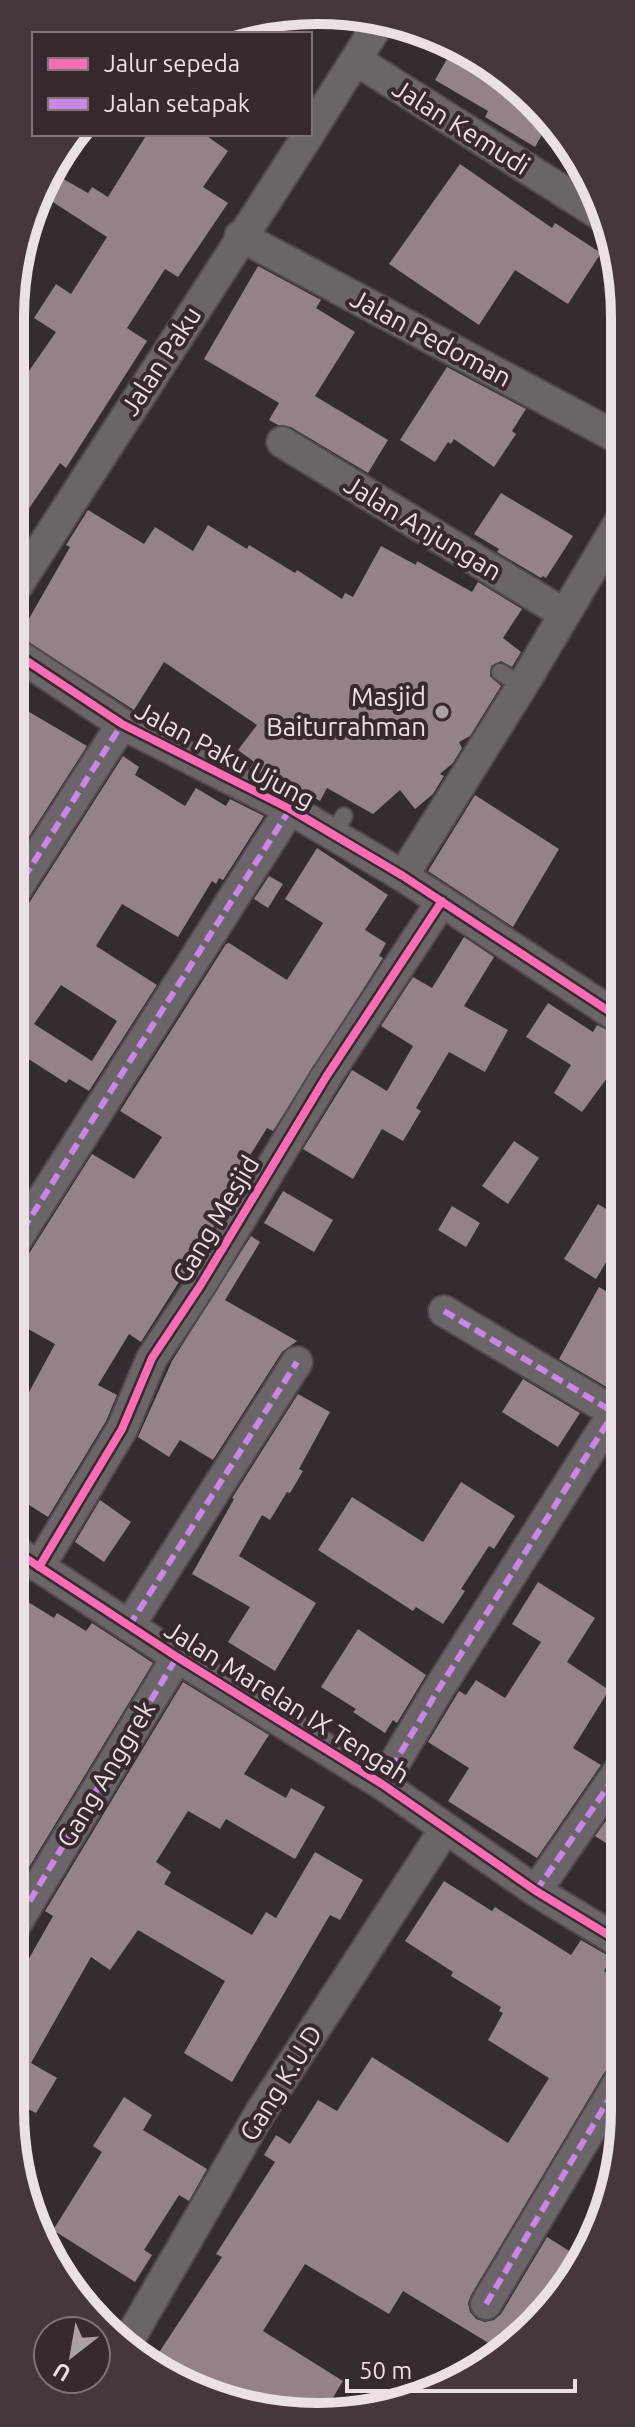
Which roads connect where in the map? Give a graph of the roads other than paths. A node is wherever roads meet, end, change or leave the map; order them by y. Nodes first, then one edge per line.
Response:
1 (375, 30) edge
2 (356, 60) junction
3 (312, 125) edge
4 (305, 136) edge
5 (590, 208) edge
6 (240, 236) junction
7 (611, 434) edge
8 (282, 442) dead end
9 (611, 536) edge
10 (24, 575) edge
11 (563, 613) junction
12 (24, 659) edge
13 (122, 724) junction
14 (290, 809) junction
15 (403, 876) junction
16 (24, 877) edge
17 (442, 901) junction
18 (611, 1012) edge
19 (24, 1228) edge
20 (444, 1311) dead end
21 (297, 1362) dead end
22 (611, 1404) edge
23 (611, 1419) edge
24 (24, 1557) edge
25 (39, 1567) junction
26 (129, 1626) junction
27 (177, 1657) junction
28 (611, 1782) edge
29 (382, 1784) junction
30 (445, 1829) junction
31 (536, 1891) junction
32 (24, 1910) edge
33 (611, 1937) edge
34 (611, 2095) edge
35 (486, 2304) dead end
36 (131, 2336) edge

1 - 2 street, Jalan Paku
2 - 3 street, Jalan Paku
2 - 5 street, Jalan Kemudi
4 - 6 street, Jalan Paku
6 - 7 street, Jalan Pedoman
6 - 10 street, Jalan Paku
8 - 11 street, Jalan Anjungan
9 - 11 street
11 - 15 street
12 - 13 street, Jalan Paku Ujung
13 - 14 street, Jalan Paku Ujung
13 - 16 street
14 - 15 street, Jalan Paku Ujung
14 - 19 street
15 - 17 street, Jalan Paku Ujung
17 - 18 street, Jalan Paku Ujung
17 - 25 street, Gang Mesjid
20 - 22 street
21 - 26 street
23 - 29 street
24 - 25 street, Jalan Marelan IX Tengah
25 - 26 street, Jalan Marelan IX Tengah
26 - 27 street, Jalan Marelan IX Tengah
27 - 29 street, Jalan Marelan IX Tengah
27 - 32 street, Gang Anggrek
28 - 31 street
29 - 30 street, Jalan Marelan IX Tengah
30 - 31 street, Jalan Marelan IX Tengah
30 - 36 street, Gang K.U.D
31 - 33 street, Jalan Marelan IX Tengah
34 - 35 street

